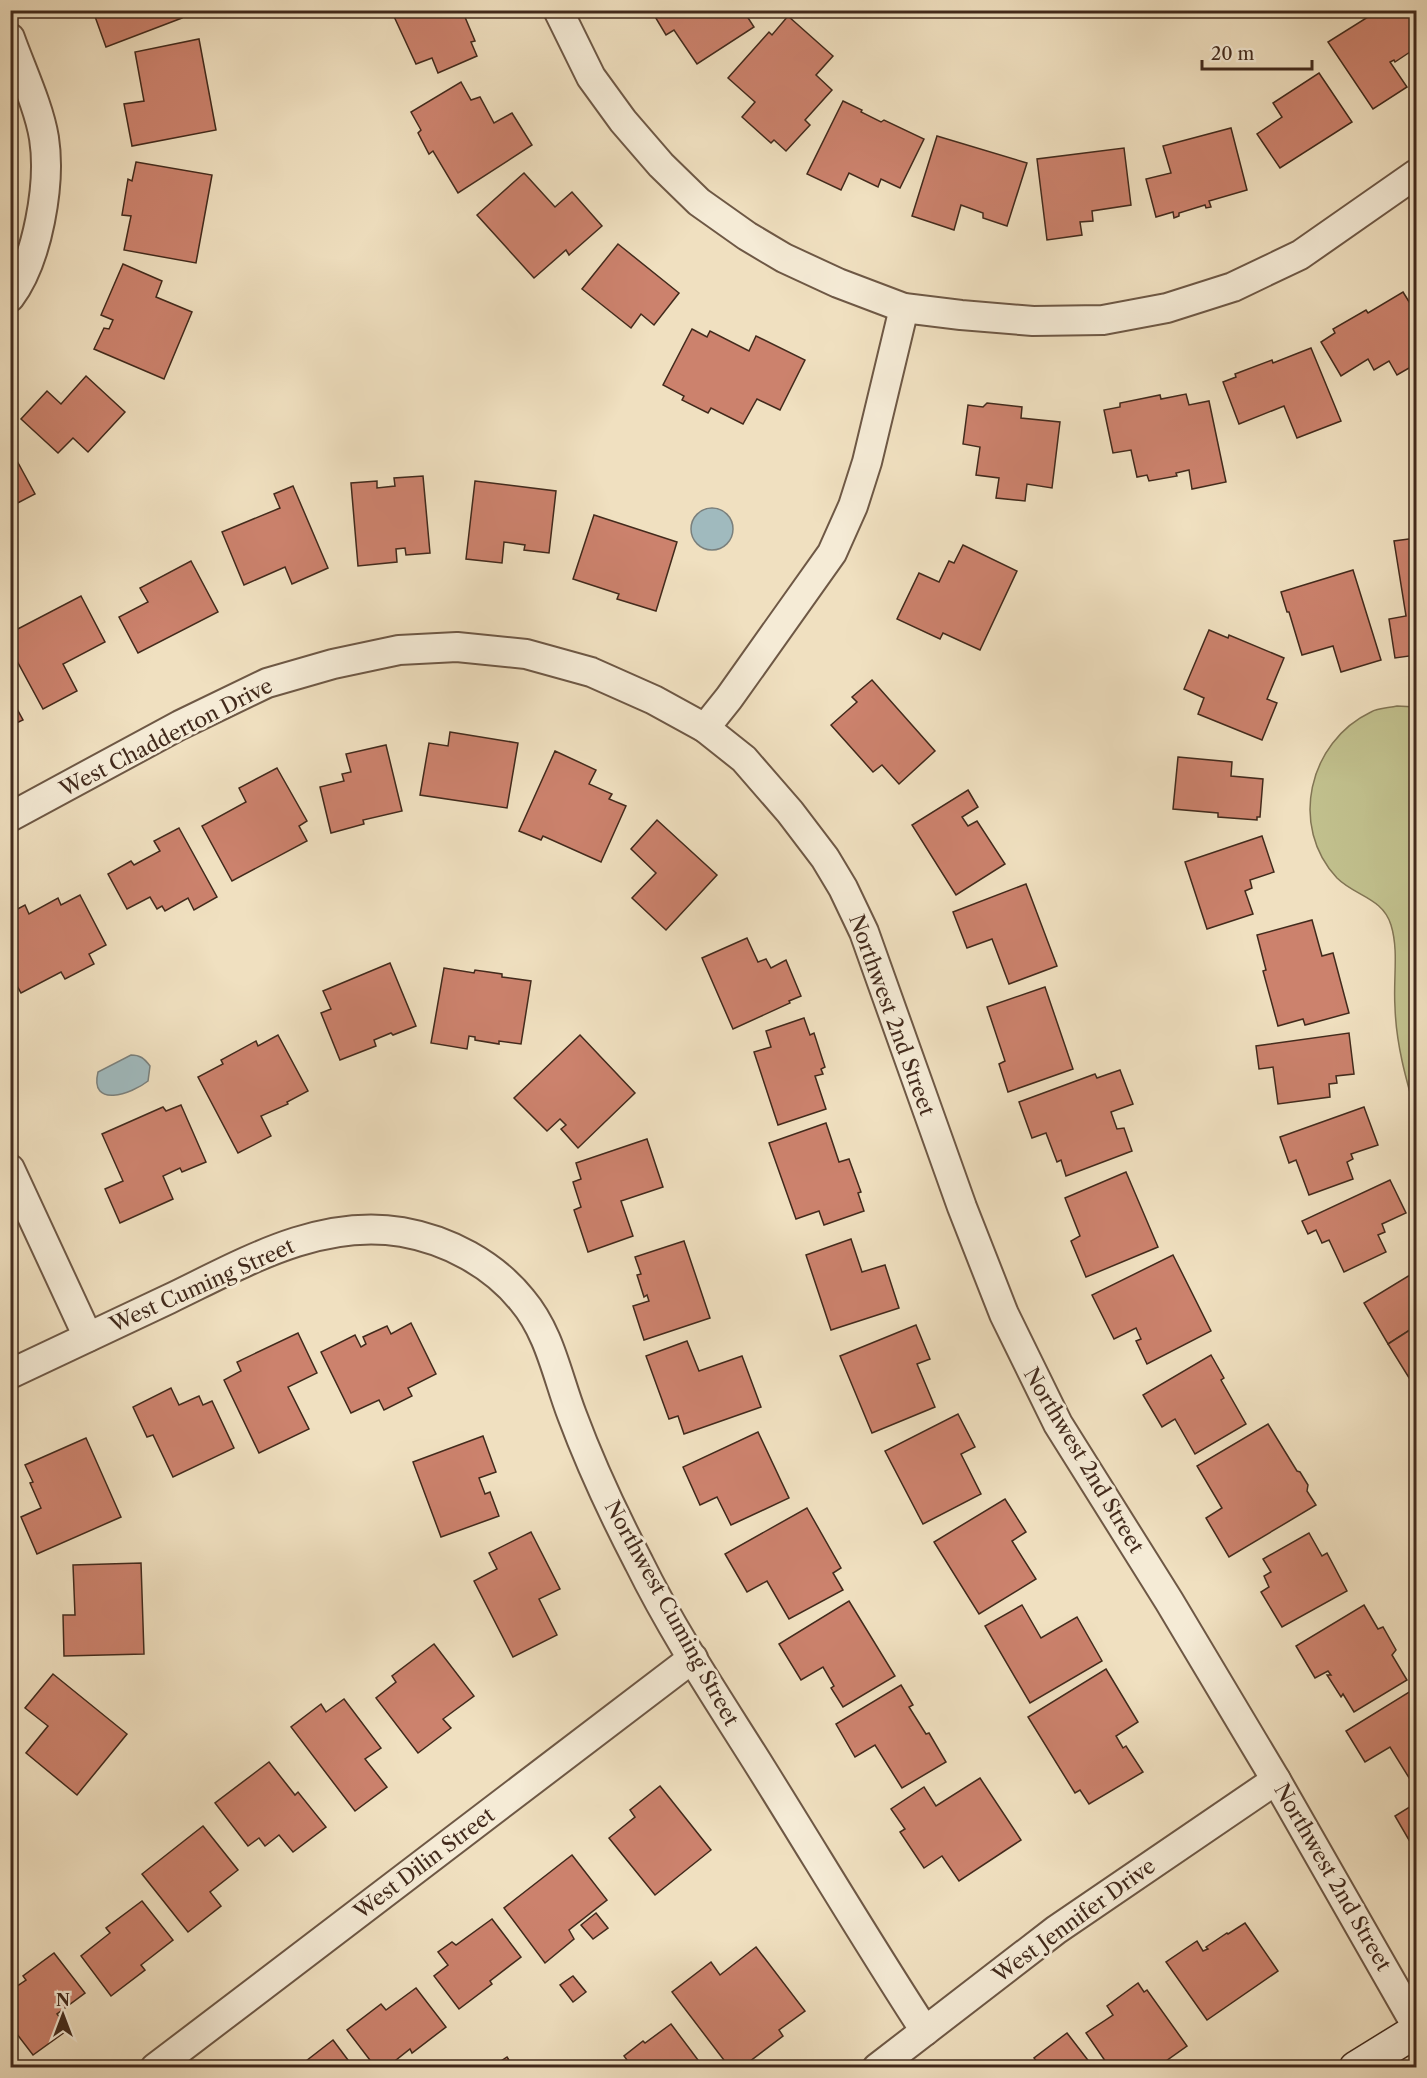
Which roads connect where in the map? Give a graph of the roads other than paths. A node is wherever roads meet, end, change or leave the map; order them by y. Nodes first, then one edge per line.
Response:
1 (558, 10) edge
2 (10, 38) edge
3 (1416, 174) edge
4 (10, 297) edge
5 (904, 308) junction
6 (705, 728) junction
7 (10, 817) edge
8 (10, 1169) edge
9 (402, 1232) joint
10 (88, 1337) junction
11 (10, 1374) edge
12 (693, 1658) junction
13 (1276, 1780) junction
14 (1416, 2025) edge
15 (925, 2031) junction
16 (1416, 2031) edge
17 (156, 2067) edge
18 (877, 2067) edge
19 (1356, 2067) edge

1 - 5 street
2 - 4 street
3 - 5 street
5 - 6 street
6 - 7 street, West Chadderton Drive
6 - 13 street, Northwest 2nd Street
8 - 10 street
9 - 10 street, West Cuming Street
9 - 12 street, Northwest Cuming Street
10 - 11 street, West Cuming Street
12 - 15 street, Northwest Cuming Street
12 - 17 street, West Dilin Street
13 - 14 street, Northwest 2nd Street
13 - 15 street, West Jennifer Drive
15 - 18 street, West Jennifer Drive
16 - 19 main road

